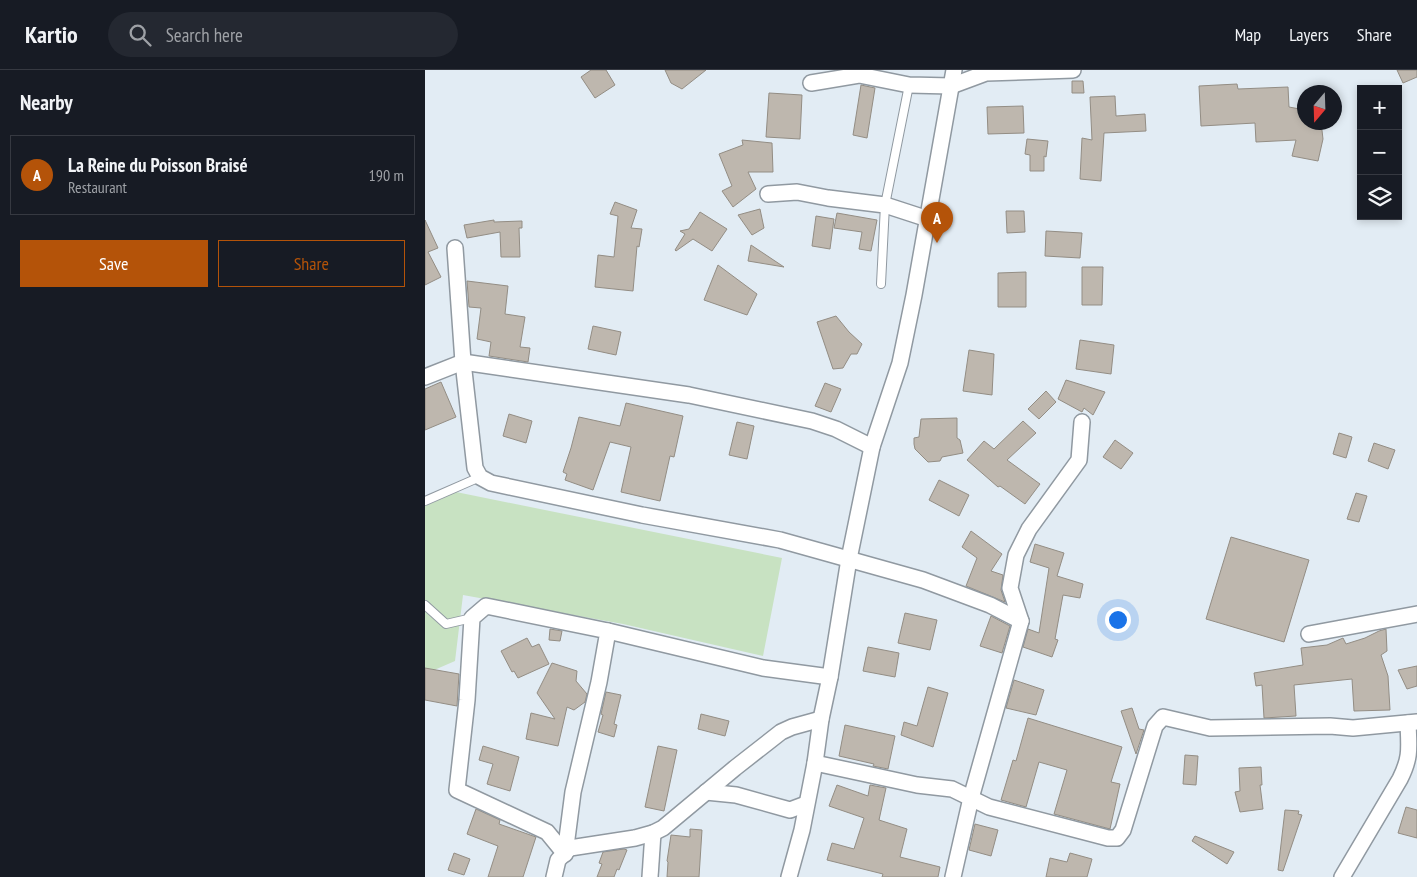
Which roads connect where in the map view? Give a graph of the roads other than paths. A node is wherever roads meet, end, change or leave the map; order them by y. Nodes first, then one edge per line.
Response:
1 (954, 70) edge
2 (1073, 70) edge
3 (811, 83) dead end
4 (909, 85) junction
5 (951, 86) junction
6 (767, 194) dead end
7 (885, 205) junction
8 (928, 219) junction
9 (455, 248) dead end
10 (881, 284) dead end
11 (463, 362) junction
12 (425, 377) edge
13 (1082, 422) dead end
14 (872, 447) junction
15 (479, 477) junction
16 (425, 501) edge
17 (849, 559) junction
18 (425, 605) edge
19 (1417, 614) edge
20 (472, 618) junction
21 (1021, 621) junction
22 (608, 631) junction
23 (1309, 634) dead end
24 (830, 677) junction
25 (821, 719) junction
26 (1412, 722) edge
27 (815, 763) junction
28 (706, 792) junction
29 (971, 798) junction
30 (807, 804) junction
31 (653, 834) junction
32 (565, 854) junction
33 (554, 877) edge
34 (650, 877) edge
35 (789, 877) edge
36 (953, 877) edge
37 (1342, 877) edge

1 - 5 street
2 - 5 street
3 - 4 street
4 - 5 street
4 - 7 lane
5 - 8 street
6 - 7 street
7 - 8 street
7 - 10 lane
8 - 14 street
9 - 11 street
11 - 12 street
11 - 14 street
11 - 15 street
13 - 21 street
14 - 17 street
15 - 16 lane
15 - 17 street
17 - 21 street
17 - 24 street
18 - 20 lane
19 - 23 street
20 - 22 street
20 - 32 street
21 - 29 street
22 - 24 street
22 - 32 street
24 - 25 street
25 - 27 street
25 - 28 street
26 - 29 street
26 - 37 street
27 - 29 street
27 - 30 street
28 - 30 street
28 - 31 street
29 - 36 street
30 - 35 street
31 - 32 street
31 - 34 street
32 - 33 street

